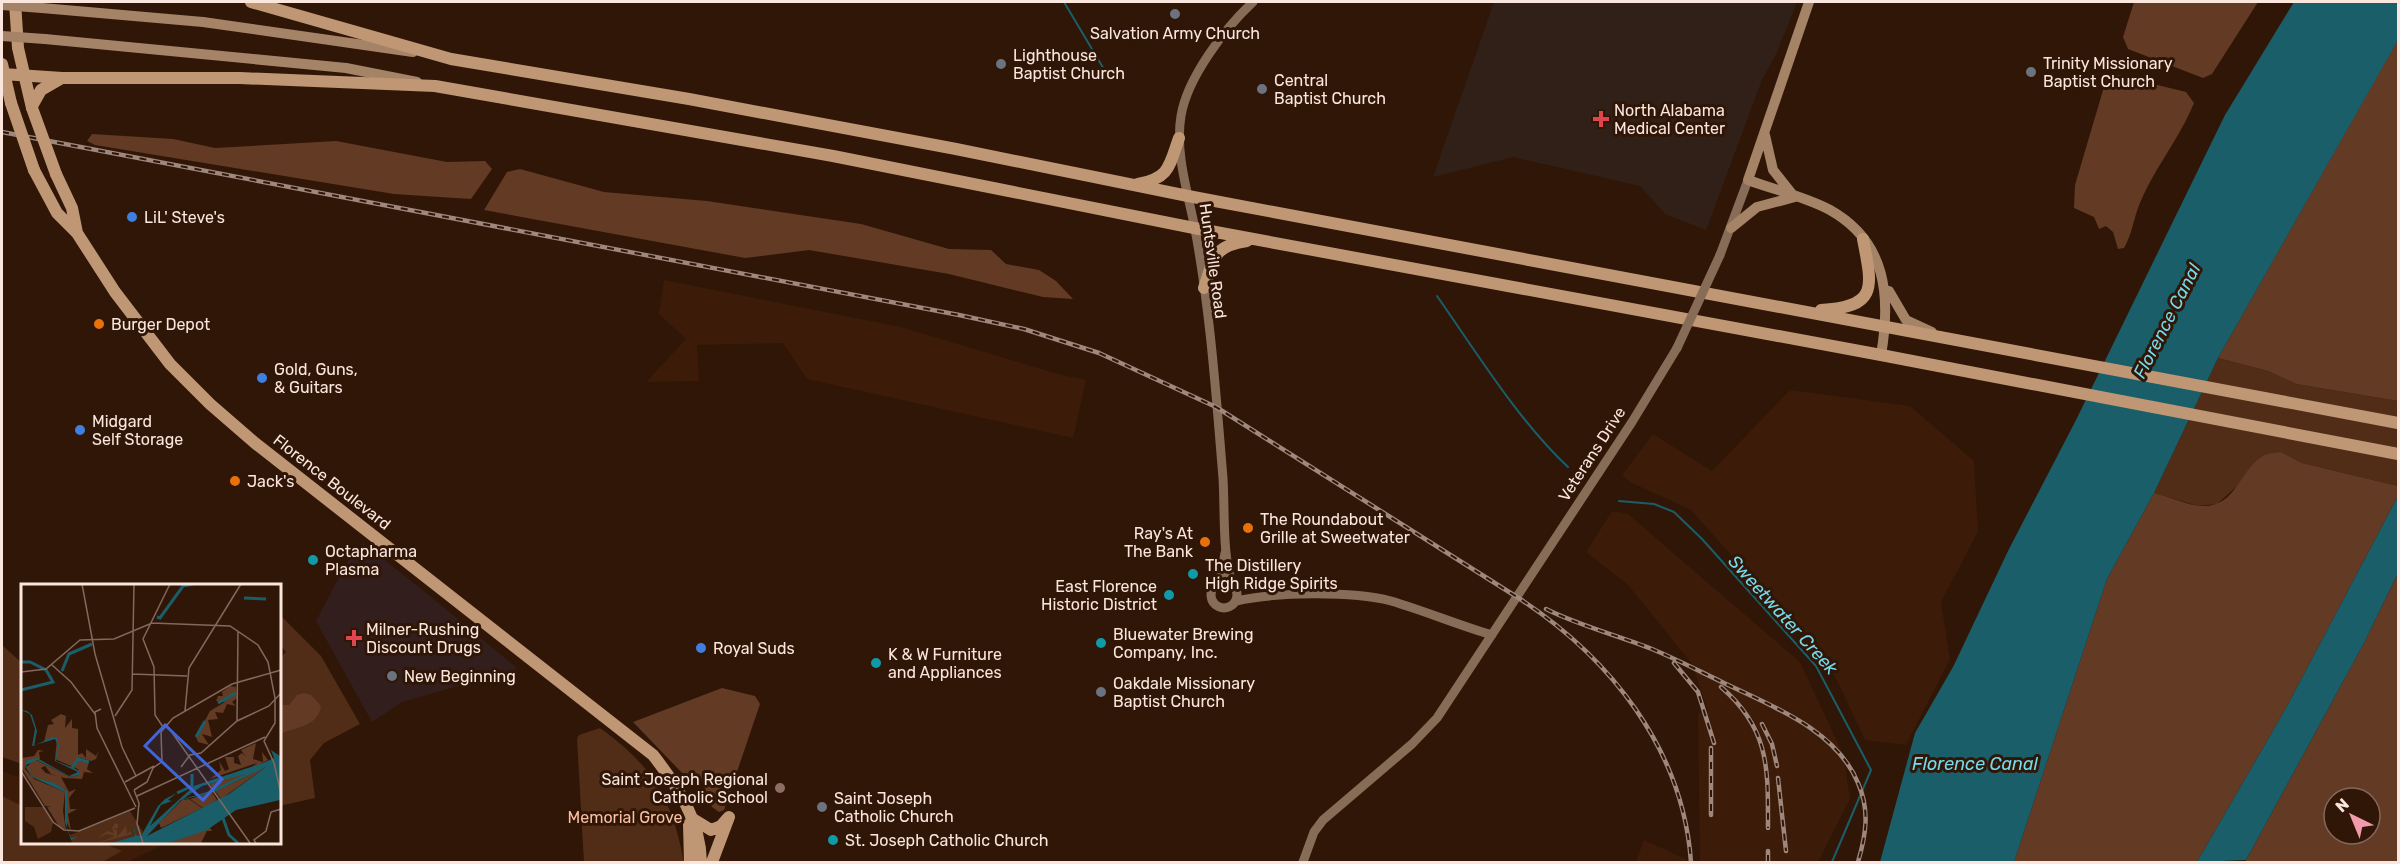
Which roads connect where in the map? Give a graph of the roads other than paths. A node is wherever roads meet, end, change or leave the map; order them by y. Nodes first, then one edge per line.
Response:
1 (15, 2) edge
2 (251, 2) edge
3 (1252, 2) edge
4 (1809, 2) edge
5 (2, 5) edge
6 (2, 36) edge
7 (428, 54) junction
8 (2, 71) edge
9 (24, 76) junction
10 (62, 78) junction
11 (435, 86) junction
12 (7, 96) edge
13 (32, 107) junction
14 (1765, 132) junction
15 (1179, 138) junction
16 (1748, 180) junction
17 (1132, 185) junction
18 (1188, 196) junction
19 (1795, 197) junction
20 (1194, 228) junction
21 (1731, 228) junction
22 (77, 233) junction
23 (1863, 238) junction
24 (1257, 239) junction
25 (1881, 272) junction
26 (1204, 288) junction
27 (1802, 310) junction
28 (1886, 327) junction
29 (1943, 338) junction
30 (1881, 355) junction
31 (2398, 423) edge
32 (2398, 454) edge
33 (1227, 548) junction
34 (1216, 584) junction
35 (1234, 588) junction
36 (1265, 596) junction
37 (1236, 601) junction
38 (1492, 635) junction
39 (691, 814) junction
40 (690, 862) edge
41 (702, 862) edge
42 (712, 862) edge
43 (1303, 862) edge

1 - 9 highway, Florence Boulevard
2 - 7 highway
3 - 15 main road, Huntsville Road
4 - 14 main road, Veterans Drive
5 - 7 main road, bridge
6 - 11 main road, bridge
7 - 17 highway
8 - 9 highway
8 - 12 highway, Florence Boulevard
9 - 10 highway
9 - 13 highway, Florence Boulevard
10 - 11 highway
10 - 13 highway
11 - 20 highway
12 - 22 highway, Florence Boulevard, bridge
13 - 22 highway, Florence Boulevard, bridge
14 - 16 main road, Veterans Drive
14 - 19 main road
15 - 17 highway
15 - 18 main road, Huntsville Road
16 - 19 main road
16 - 21 main road, Veterans Drive
17 - 18 highway
18 - 20 main road, Huntsville Road
18 - 27 highway
19 - 21 main road
19 - 23 main road
20 - 24 highway
20 - 26 main road, Huntsville Road
21 - 38 main road, Veterans Drive, bridge
22 - 39 highway, Florence Boulevard
23 - 25 main road
23 - 27 highway
24 - 26 highway
24 - 30 highway
25 - 28 main road
25 - 29 main road
26 - 33 main road, Huntsville Road
27 - 28 highway
28 - 29 highway
28 - 30 main road
29 - 31 highway
30 - 32 highway
33 - 34 main road, Huntsville Road
33 - 35 main road, Huntsville Road
34 - 35 main road
34 - 37 main road
35 - 36 main road
35 - 37 main road
36 - 37 main road
36 - 38 main road
38 - 43 main road, Veterans Drive
39 - 40 highway
39 - 41 highway, Florence Boulevard
39 - 42 highway

